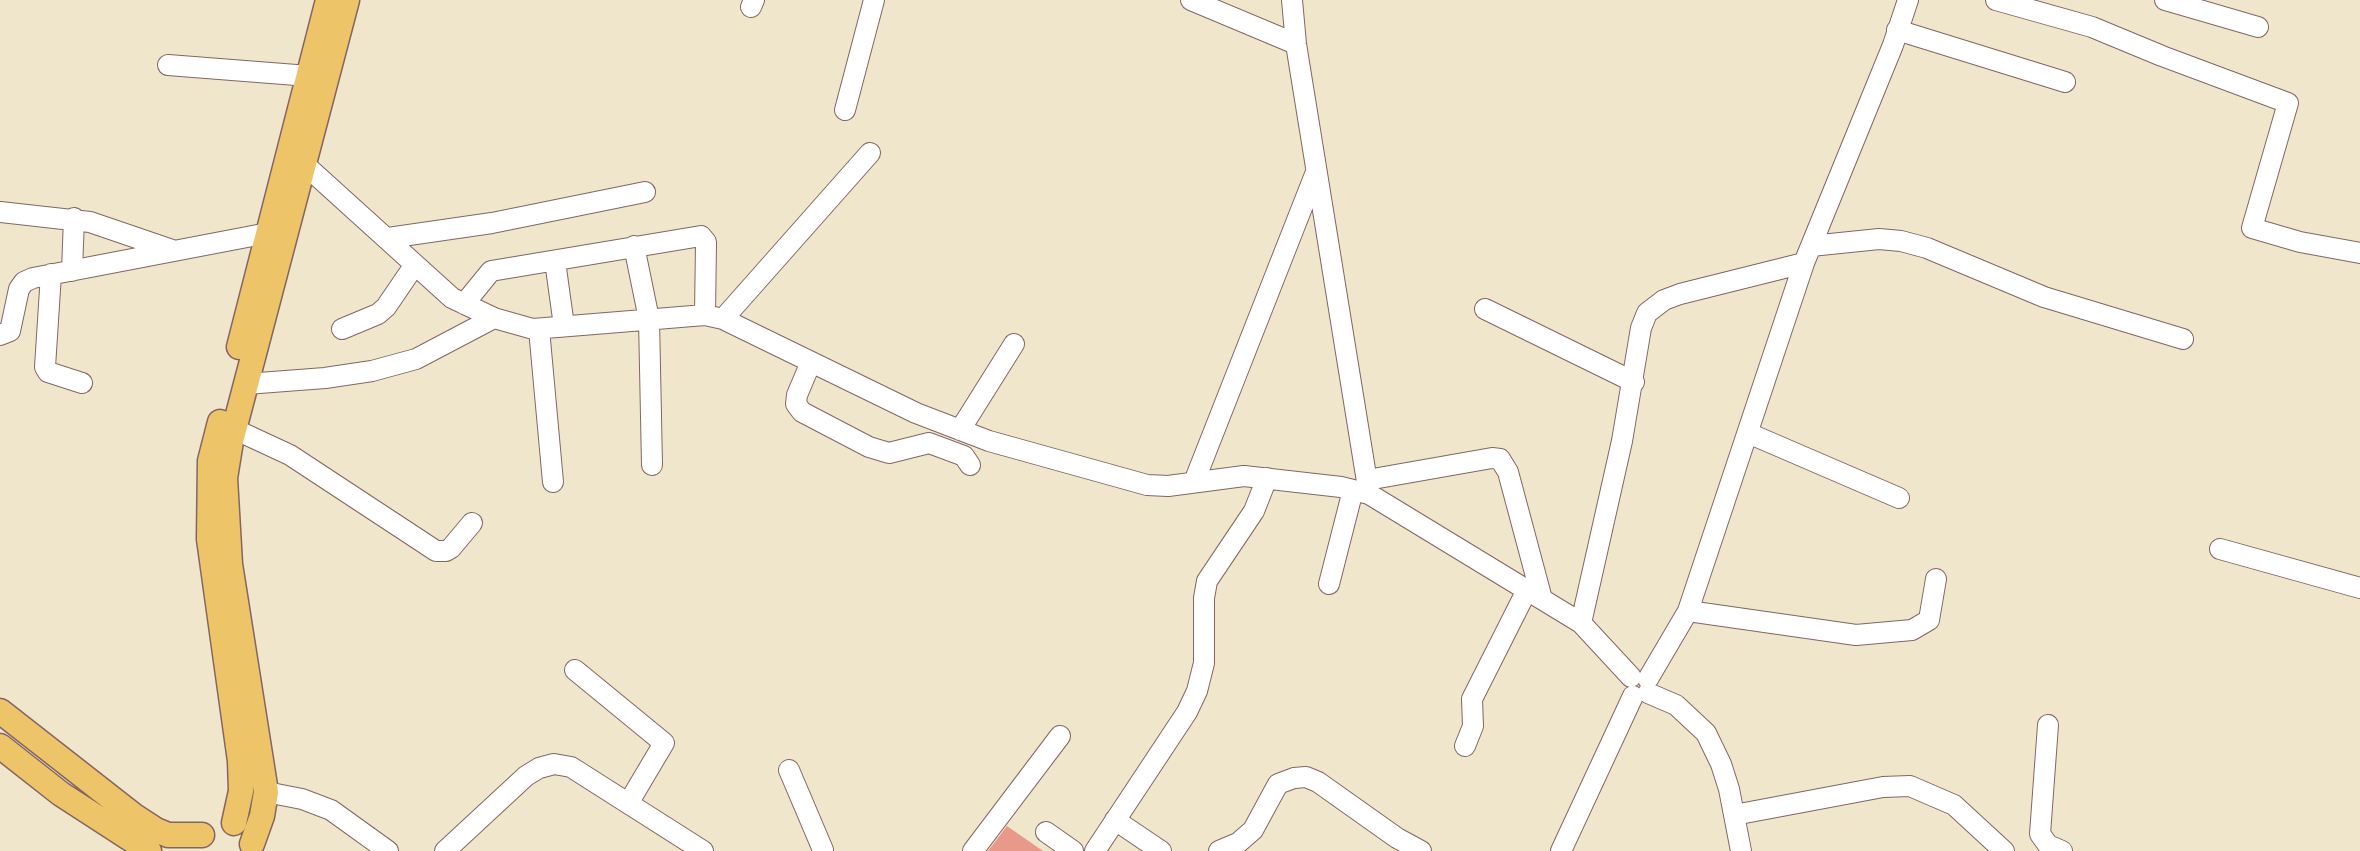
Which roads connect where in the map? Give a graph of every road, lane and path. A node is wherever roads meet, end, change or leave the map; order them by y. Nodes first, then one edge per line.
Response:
1 (328, 0) edge
2 (347, 0) edge
3 (874, 0) edge
4 (1191, 0) edge
5 (1292, 0) edge
6 (1908, 0) edge
7 (1996, 0) edge
8 (2165, 0) edge
9 (2258, 27) dead end
10 (1898, 30) junction
11 (1296, 44) junction
12 (168, 65) dead end
13 (309, 76) junction
14 (2065, 82) dead end
15 (845, 110) dead end
16 (870, 153) dead end
17 (304, 164) junction
18 (1316, 171) junction
19 (645, 192) dead end
20 (0, 212) edge
21 (74, 218) junction
22 (268, 233) junction
23 (388, 238) junction
24 (634, 246) junction
25 (173, 251) junction
26 (2360, 253) edge
27 (1807, 254) junction
28 (555, 261) junction
29 (414, 266) junction
30 (72, 271) junction
31 (51, 274) junction
32 (464, 304) junction
33 (1485, 309) dead end
34 (714, 317) junction
35 (494, 318) junction
36 (649, 319) junction
37 (564, 326) junction
38 (342, 329) dead end
39 (539, 329) junction
40 (0, 335) edge
41 (2183, 339) dead end
42 (1014, 344) dead end
43 (811, 362) junction
44 (1634, 382) junction
45 (82, 383) dead end
46 (246, 384) junction
47 (234, 429) junction
48 (960, 430) junction
49 (1748, 433) junction
50 (652, 465) dead end
51 (970, 465) dead end
52 (1267, 478) junction
53 (553, 482) dead end
54 (1194, 482) junction
55 (1363, 488) junction
56 (1899, 498) dead end
57 (472, 523) dead end
58 (2220, 549) dead end
59 (1936, 579) dead end
60 (1329, 584) dead end
61 (2360, 588) edge
62 (1535, 595) junction
63 (1688, 611) junction
64 (1581, 623) junction
65 (575, 670) dead end
66 (1640, 686) junction
67 (0, 711) edge
68 (2048, 726) dead end
69 (1060, 736) dead end
70 (0, 746) edge
71 (1465, 746) dead end
72 (789, 771) dead end
73 (266, 792) junction
74 (629, 802) junction
75 (1734, 815) junction
76 (1115, 820) junction
77 (234, 823) junction
78 (1046, 831) dead end
79 (200, 843) edge
80 (252, 848) edge
81 (149, 851) edge
82 (388, 851) edge
83 (445, 851) edge
84 (703, 851) edge
85 (825, 851) edge
86 (973, 851) edge
87 (1073, 851) edge
88 (1095, 851) edge
89 (1161, 851) edge
90 (1219, 851) edge
91 (1421, 851) edge
92 (1561, 851) edge
93 (1741, 851) edge
94 (2004, 851) edge
95 (2062, 851) edge

1 - 13 main road
2 - 17 main road
3 - 15 street
4 - 11 street
5 - 11 street
6 - 10 street
7 - 26 street
8 - 9 street
10 - 14 street
10 - 27 street
11 - 18 street
12 - 13 street
13 - 22 main road
16 - 34 street
17 - 23 street
17 - 46 main road
18 - 54 street
18 - 55 street
19 - 23 street
20 - 21 street
21 - 25 street
21 - 30 street
22 - 25 street
22 - 77 main road
23 - 29 street
24 - 28 street
24 - 34 street
24 - 36 street
25 - 30 street
27 - 41 street
27 - 44 street
27 - 49 street
28 - 32 street
28 - 37 street
29 - 32 street
29 - 38 street
30 - 31 street
31 - 40 street
31 - 45 street
32 - 35 street
33 - 44 street
34 - 36 street
34 - 43 street
35 - 39 street
35 - 46 street
36 - 37 street
36 - 50 street
37 - 39 street
39 - 53 street
42 - 48 street
43 - 48 street
43 - 51 street
44 - 64 street
46 - 47 main road
47 - 57 street
47 - 73 main road
48 - 54 street
49 - 56 street
49 - 63 street
52 - 54 street
52 - 55 street
52 - 76 street
55 - 60 street
55 - 62 street
55 - 62 street
58 - 61 street
59 - 63 street
62 - 64 street
62 - 71 street
63 - 66 street
64 - 66 street
65 - 74 street
66 - 75 street
66 - 92 street
67 - 79 main road
68 - 95 street
69 - 86 street
70 - 81 main road
72 - 85 street
73 - 80 main road
73 - 82 street
74 - 83 street
74 - 84 street
75 - 93 street
75 - 94 street
76 - 88 street
76 - 89 street
77 - 79 main road
77 - 80 main road
78 - 87 street
90 - 91 street

